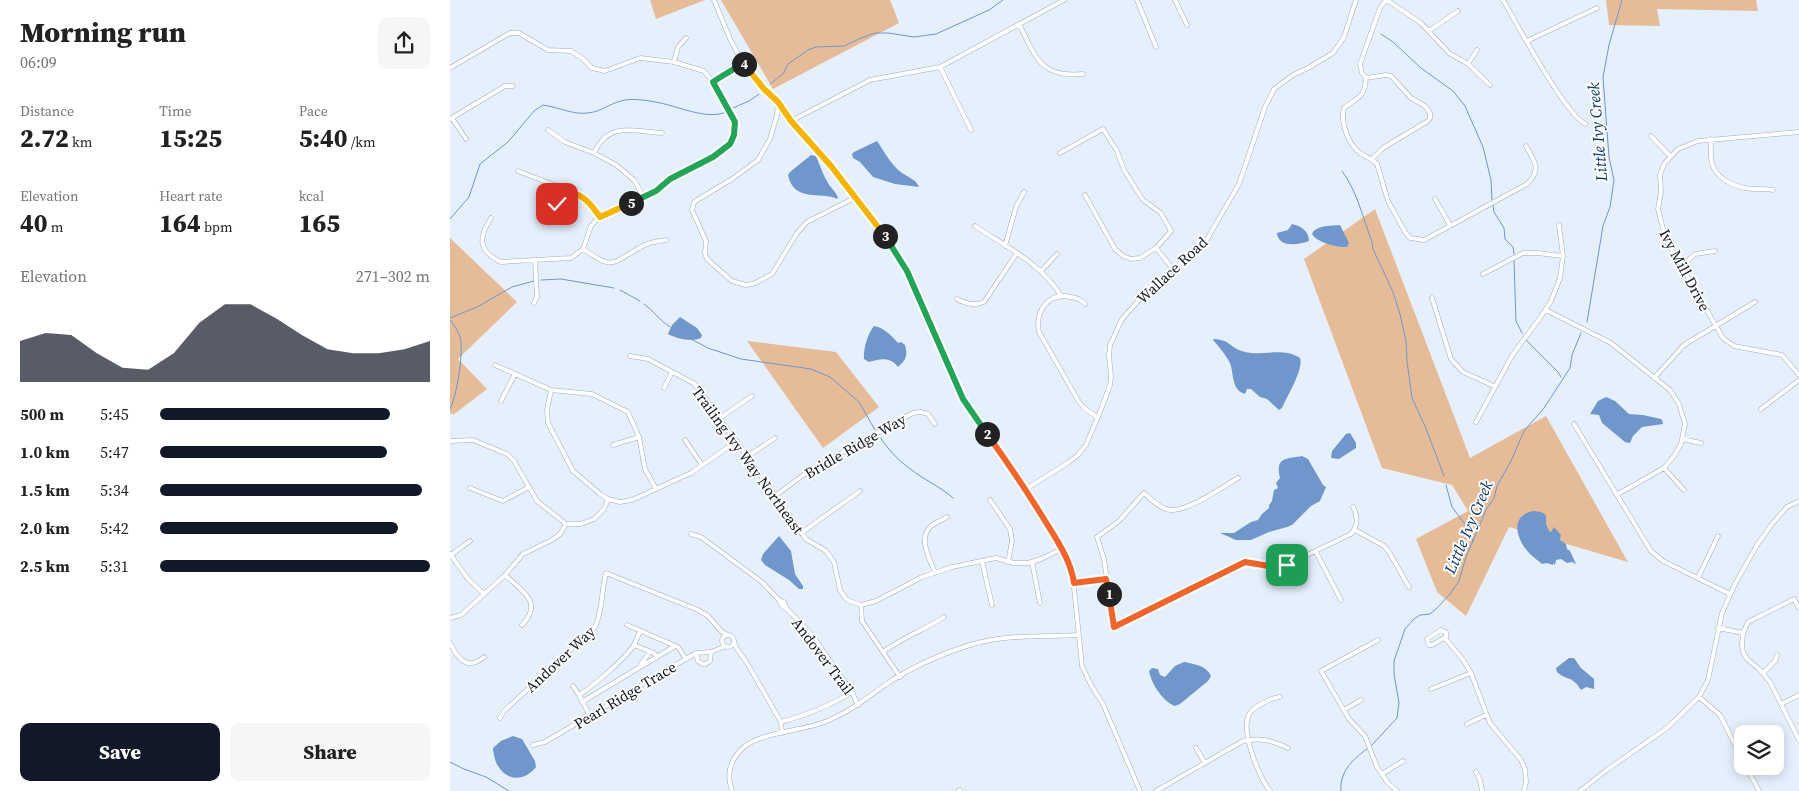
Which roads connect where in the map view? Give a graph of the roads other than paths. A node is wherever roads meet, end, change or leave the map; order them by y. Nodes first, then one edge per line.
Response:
1 (714, 0) edge
2 (1064, 0) edge
3 (1137, 0) edge
4 (1175, 0) edge
5 (1356, 0) edge
6 (1387, 0) edge
7 (1503, 0) edge
8 (1597, 8) dead end
9 (1458, 12) dead end
10 (1019, 24) junction
11 (1187, 25) dead end
12 (1429, 31) junction
13 (686, 38) dead end
14 (1527, 41) junction
15 (1156, 47) dead end
16 (1477, 50) dead end
17 (742, 61) junction
18 (674, 62) junction
19 (1468, 64) junction
20 (940, 67) junction
21 (450, 68) edge
22 (1083, 74) dead end
23 (1366, 78) junction
24 (713, 82) junction
25 (1490, 85) dead end
26 (513, 86) dead end
27 (778, 102) junction
28 (451, 118) edge
29 (791, 121) junction
30 (1586, 124) dead end
31 (548, 130) dead end
32 (971, 130) dead end
33 (1799, 132) edge
34 (662, 133) dead end
35 (1651, 136) dead end
36 (466, 139) dead end
37 (1711, 139) junction
38 (1526, 146) dead end
39 (594, 153) junction
40 (1060, 153) dead end
41 (1670, 156) junction
42 (1372, 159) junction
43 (518, 170) dead end
44 (561, 189) junction
45 (1772, 190) dead end
46 (1024, 192) dead end
47 (1085, 195) dead end
48 (643, 197) junction
49 (856, 197) junction
50 (1436, 199) dead end
51 (546, 213) dead end
52 (600, 217) junction
53 (491, 218) dead end
54 (1450, 225) junction
55 (1559, 225) dead end
56 (975, 226) dead end
57 (666, 240) dead end
58 (1004, 246) junction
59 (1156, 248) junction
60 (583, 249) junction
61 (1715, 251) dead end
62 (1017, 253) junction
63 (1057, 254) dead end
64 (1563, 256) junction
65 (535, 260) junction
66 (1681, 267) junction
67 (1174, 268) junction
68 (1040, 271) junction
69 (1483, 274) dead end
70 (1061, 296) junction
71 (1432, 298) dead end
72 (957, 299) dead end
73 (1755, 302) dead end
74 (534, 304) dead end
75 (1085, 304) dead end
76 (1546, 310) junction
77 (1715, 327) junction
78 (630, 356) dead end
79 (494, 365) dead end
80 (672, 372) junction
81 (515, 374) junction
82 (1799, 375) edge
83 (1654, 378) junction
84 (1799, 380) edge
85 (1494, 386) junction
86 (664, 388) dead end
87 (551, 390) junction
88 (752, 396) dead end
89 (501, 401) dead end
90 (1761, 409) dead end
91 (1097, 417) junction
92 (720, 418) junction
93 (1476, 422) dead end
94 (935, 424) dead end
95 (1574, 424) dead end
96 (639, 438) junction
97 (775, 438) dead end
98 (1682, 439) junction
99 (685, 440) dead end
100 (451, 441) edge
101 (737, 441) junction
102 (1701, 443) dead end
103 (613, 445) dead end
104 (748, 456) junction
105 (702, 465) junction
106 (1664, 468) junction
107 (1238, 478) dead end
108 (529, 487) junction
109 (470, 488) dead end
110 (656, 489) junction
111 (1026, 489) junction
112 (1684, 490) dead end
113 (860, 491) dead end
114 (1618, 494) junction
115 (775, 496) junction
116 (608, 499) junction
117 (990, 500) dead end
118 (1799, 501) edge
119 (1353, 507) dead end
120 (947, 517) dead end
121 (566, 524) junction
122 (1355, 530) junction
123 (802, 533) junction
124 (691, 534) dead end
125 (1718, 536) dead end
126 (470, 541) dead end
127 (1062, 549) junction
128 (1316, 552) junction
129 (450, 554) edge
130 (982, 561) junction
131 (1008, 562) junction
132 (1032, 562) junction
133 (935, 573) junction
134 (505, 576) junction
135 (1698, 578) junction
136 (1106, 579) junction
137 (1074, 583) junction
138 (1409, 587) dead end
139 (484, 594) junction
140 (1730, 594) junction
141 (1341, 600) dead end
142 (1040, 603) dead end
143 (861, 605) junction
144 (992, 605) dead end
145 (1799, 608) edge
146 (944, 617) dead end
147 (450, 618) edge
148 (522, 625) dead end
149 (627, 625) dead end
150 (1718, 628) junction
151 (640, 631) junction
152 (722, 632) junction
153 (1743, 633) junction
154 (728, 635) junction
155 (1079, 635) junction
156 (1444, 638) junction
157 (1378, 640) dead end
158 (734, 642) junction
159 (450, 643) edge
160 (725, 643) junction
161 (634, 645) junction
162 (675, 646) junction
163 (736, 649) junction
164 (650, 652) junction
165 (711, 652) junction
166 (883, 652) junction
167 (696, 654) junction
168 (1777, 655) dead end
169 (484, 657) dead end
170 (657, 657) junction
171 (686, 659) junction
172 (640, 667) junction
173 (1471, 673) junction
174 (1763, 673) junction
175 (900, 677) junction
176 (573, 686) dead end
177 (1431, 689) dead end
178 (852, 692) junction
179 (578, 695) junction
180 (1799, 695) edge
181 (1280, 697) dead end
182 (1699, 697) junction
183 (1361, 700) dead end
184 (582, 702) junction
185 (1781, 704) junction
186 (858, 705) junction
187 (1344, 710) junction
188 (1486, 715) junction
189 (590, 716) junction
190 (500, 718) dead end
191 (781, 722) junction
192 (1466, 724) dead end
193 (782, 733) junction
194 (1248, 740) junction
195 (1799, 740) edge
196 (1734, 743) edge
197 (533, 745) dead end
198 (1196, 748) dead end
199 (1288, 748) dead end
200 (1402, 761) dead end
201 (1205, 763) junction
202 (1476, 772) dead end
203 (1382, 774) junction
204 (1751, 775) edge
205 (732, 791) edge
206 (1140, 791) edge
207 (1156, 791) edge
208 (1270, 791) edge
209 (1397, 791) edge
210 (1482, 791) edge
211 (1524, 791) edge
212 (1580, 791) edge
213 (1759, 791) edge

1 - 17 street
2 - 10 street
3 - 15 street
4 - 11 street
5 - 67 street, Wallace Road
6 - 12 street
6 - 23 street
7 - 14 street
8 - 14 street
9 - 12 street
10 - 20 street
10 - 22 street
12 - 19 street
13 - 18 street
14 - 30 street
16 - 19 street
17 - 24 street
17 - 27 street
18 - 21 street
18 - 24 street
19 - 25 street
20 - 29 street
20 - 32 street
23 - 42 street
23 - 42 street
24 - 48 street
26 - 28 street
27 - 29 street
27 - 49 street
28 - 36 street
29 - 49 street
31 - 39 street
33 - 37 street
34 - 39 street
35 - 41 street
37 - 41 street
37 - 45 street
38 - 54 street
39 - 48 street
40 - 59 street
41 - 66 street, Ivy Mill Drive
42 - 54 street
43 - 44 street
44 - 51 street
44 - 52 street
46 - 58 street
47 - 59 street
48 - 52 street
49 - 111 street
50 - 54 street
52 - 60 street
53 - 65 street
55 - 64 street
56 - 58 street
57 - 60 street
58 - 62 street
59 - 67 street
60 - 65 street
61 - 66 street
62 - 68 street
62 - 72 street
63 - 68 street
64 - 69 street
64 - 76 street
65 - 74 street
66 - 77 street, Ivy Mill Drive
67 - 91 street, Wallace Road
68 - 70 street
70 - 75 street
70 - 91 street
71 - 85 street
73 - 77 street
76 - 83 street
76 - 85 street
77 - 82 street, Ivy Mill Drive
77 - 83 street
78 - 80 street, Trailing Ivy Way Northeast
79 - 81 street
80 - 86 street
80 - 92 street, Trailing Ivy Way Northeast
81 - 87 street
81 - 89 street
83 - 98 street
84 - 90 street
85 - 93 street
87 - 96 street
87 - 116 street
88 - 92 street
91 - 111 street, Wallace Road
92 - 101 street, Trailing Ivy Way Northeast
94 - 115 street, Bridle Ridge Way
95 - 114 street
96 - 103 street
96 - 110 street
97 - 104 street
98 - 102 street
98 - 106 street
99 - 105 street
100 - 108 street
101 - 104 street, Trailing Ivy Way Northeast
101 - 105 street
104 - 115 street, Trailing Ivy Way Northeast
105 - 110 street
106 - 112 street
106 - 114 street
107 - 136 street
108 - 109 street
108 - 121 street
110 - 116 street
111 - 127 street
113 - 123 street
114 - 135 street
115 - 123 street, Trailing Ivy Way Northeast
116 - 121 street
117 - 131 street
118 - 140 street
119 - 122 street
120 - 133 street
121 - 134 street
122 - 128 street
122 - 138 street
123 - 143 street, Trailing Ivy Way Northeast
124 - 178 street, Andover Trail
125 - 135 street
126 - 129 street
127 - 132 street
127 - 137 street
128 - 136 street
128 - 141 street
129 - 139 street
130 - 131 street
130 - 133 street
130 - 144 street
131 - 132 street
132 - 142 street
133 - 143 street
134 - 139 street
134 - 148 street
135 - 140 street
136 - 137 street
137 - 155 street
139 - 147 street
140 - 150 street
143 - 166 street
145 - 153 street
146 - 166 street
149 - 151 street
150 - 153 street
150 - 182 street
151 - 161 street
151 - 162 street
152 - 154 street, Andover Way
152 - 160 street
152 - 190 street, Andover Way
153 - 174 street
154 - 158 street
154 - 160 street
155 - 175 street
155 - 206 street
156 - 156 street
156 - 173 street
157 - 187 street
158 - 160 street
158 - 163 street
159 - 169 street
160 - 163 street
160 - 165 street, Pearl Ridge Trace
161 - 164 street
161 - 179 street
162 - 170 street
162 - 171 street
163 - 191 street
164 - 170 street
164 - 172 street
165 - 167 street, Pearl Ridge Trace
165 - 167 street
166 - 175 street
167 - 171 street, Pearl Ridge Trace
168 - 174 street
170 - 172 street
171 - 189 street, Pearl Ridge Trace
172 - 184 street
173 - 177 street
173 - 188 street
174 - 185 street
175 - 186 street
176 - 179 street
178 - 186 street, Andover Trail
178 - 191 street
179 - 184 street
180 - 185 street
181 - 194 street
182 - 196 street
182 - 212 street
183 - 187 street
184 - 189 street
185 - 195 street
186 - 193 street
187 - 203 street
188 - 192 street
188 - 211 street
189 - 197 street, Pearl Ridge Trace
191 - 193 street
193 - 205 street
194 - 199 street
194 - 201 street
194 - 208 street
198 - 201 street
200 - 203 street
201 - 207 street
202 - 210 street
203 - 209 street
204 - 213 street

